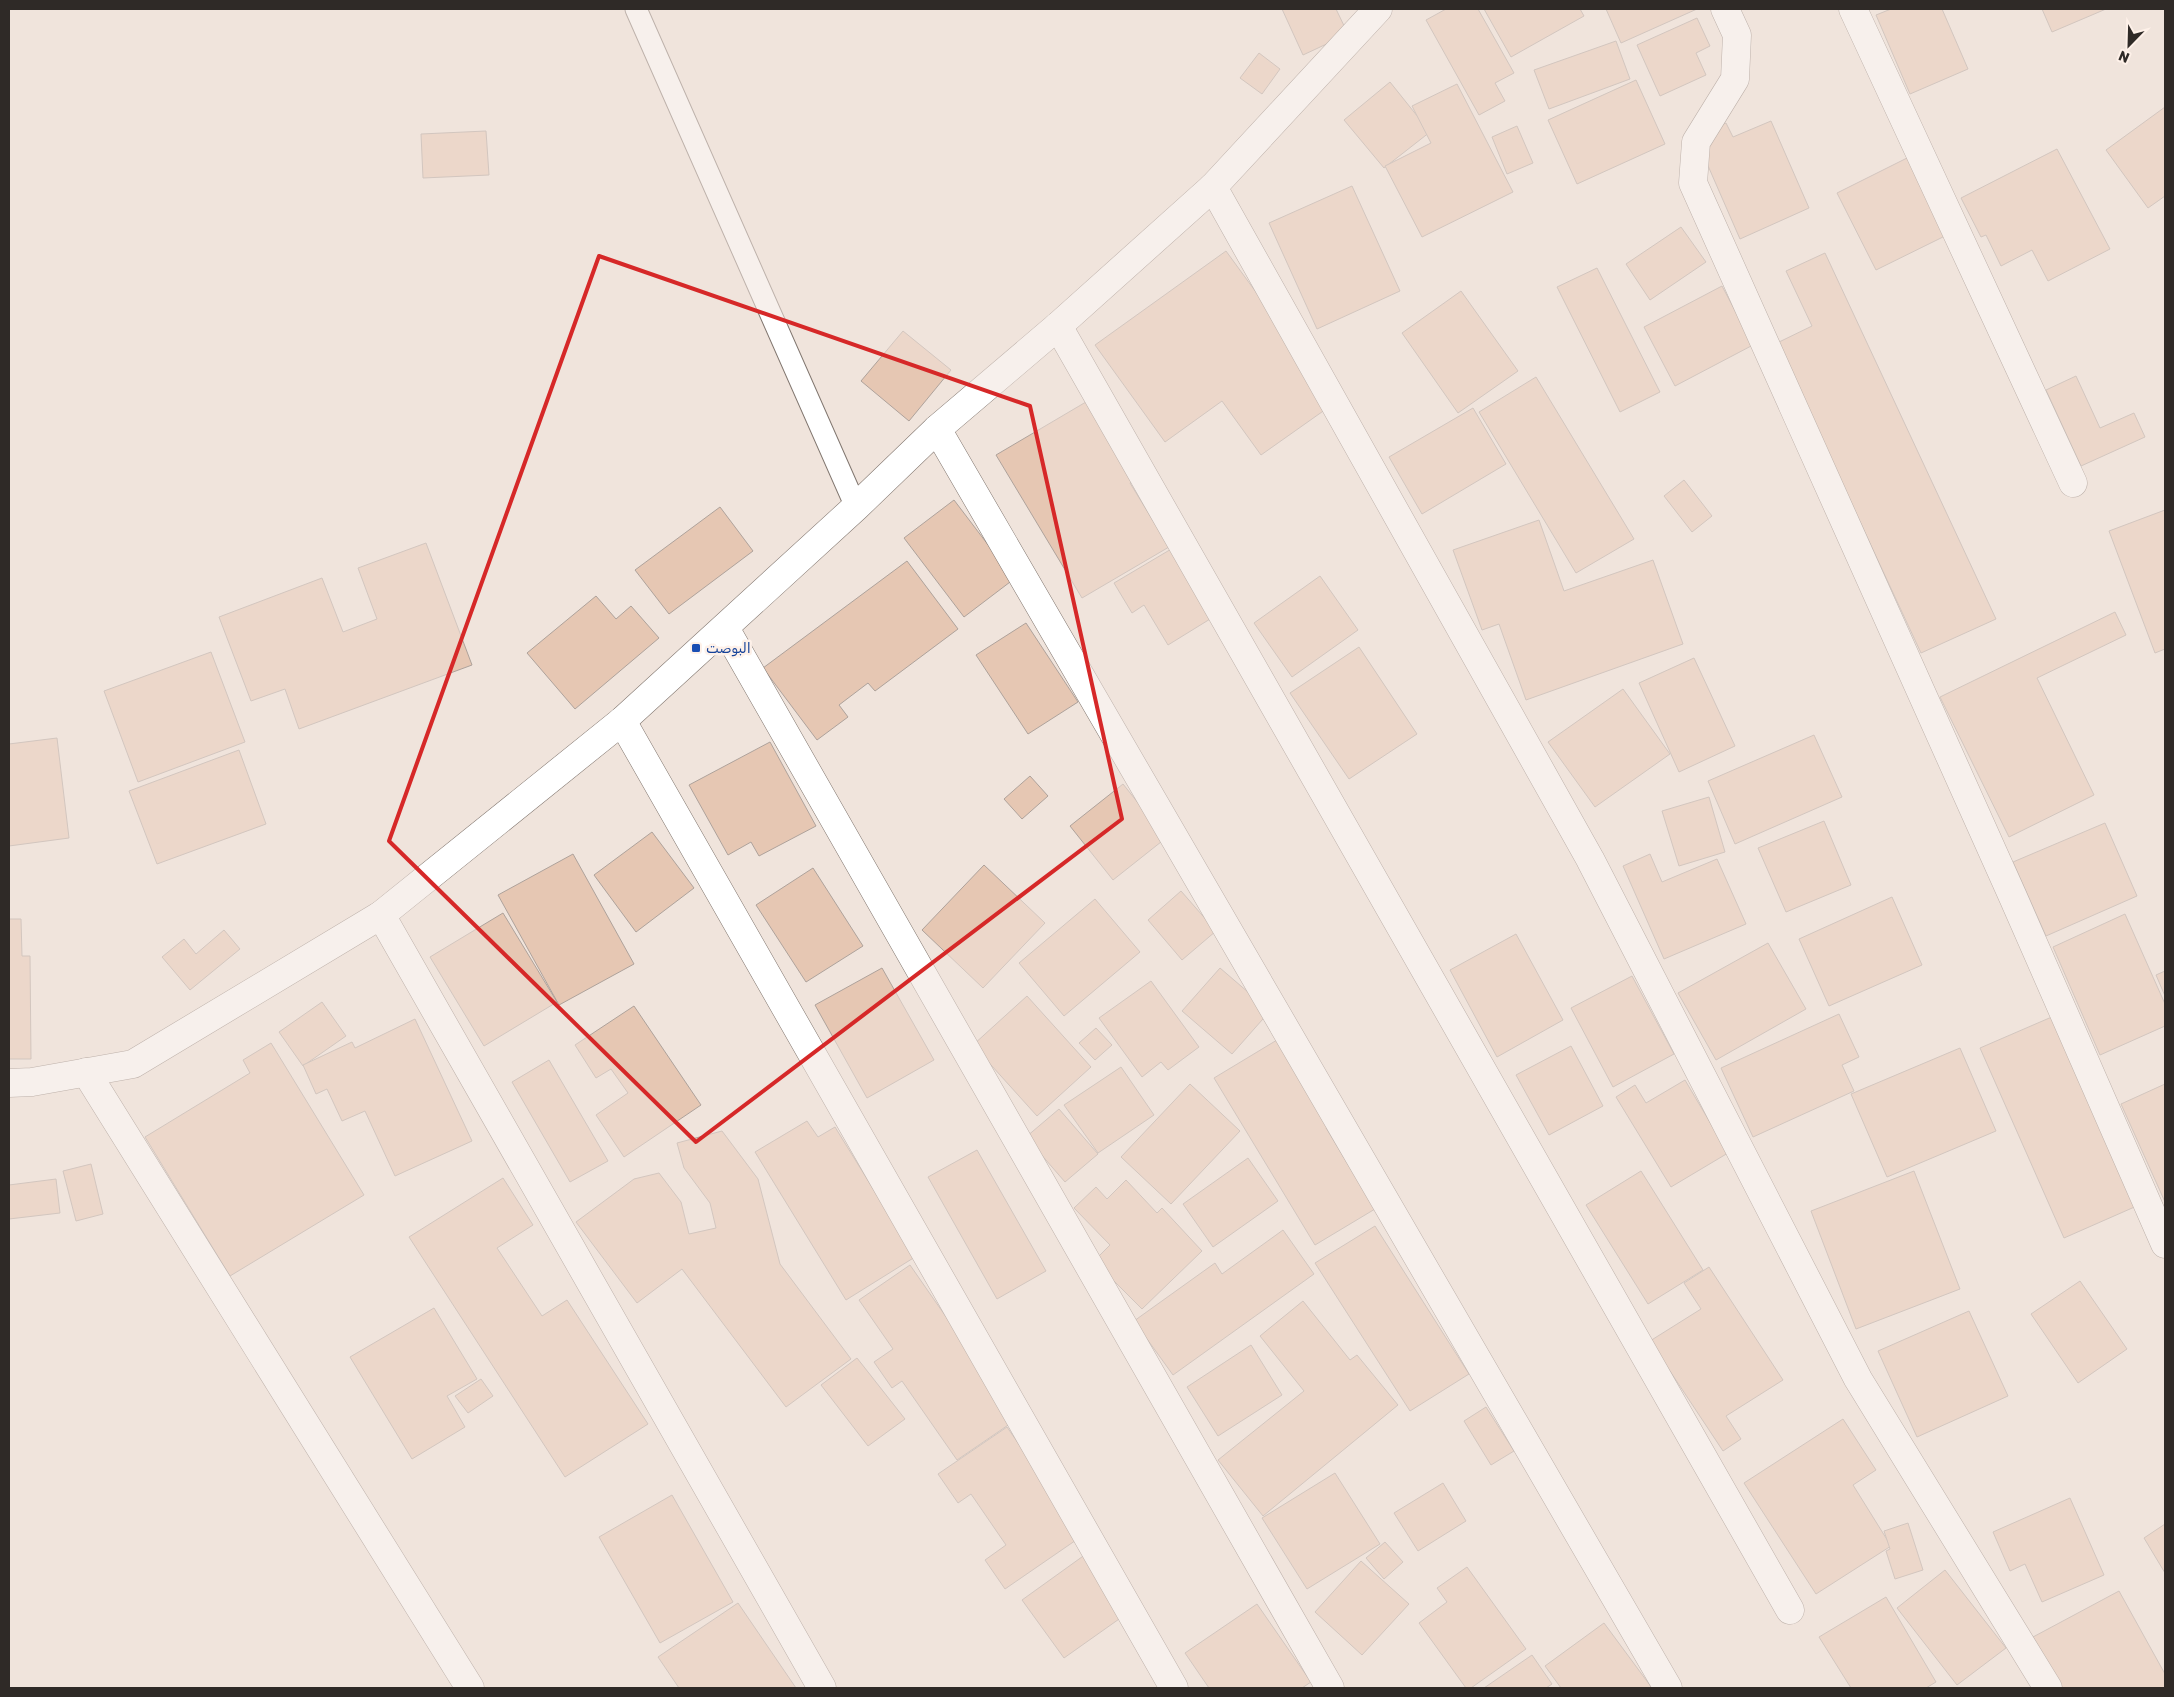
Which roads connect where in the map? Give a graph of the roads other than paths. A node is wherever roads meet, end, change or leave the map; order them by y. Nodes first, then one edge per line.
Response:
1 (636, 9) edge
2 (1378, 9) edge
3 (1725, 9) edge
4 (1853, 9) edge
5 (1213, 187) junction
6 (1058, 326) junction
7 (937, 429) junction
8 (2073, 483) dead end
9 (856, 507) junction
10 (725, 628) junction
11 (622, 721) junction
12 (381, 915) junction
13 (86, 1072) junction
14 (9, 1083) edge
15 (2165, 1244) edge
16 (1790, 1610) dead end
17 (470, 1688) edge
18 (822, 1688) edge
19 (1174, 1688) edge
20 (1330, 1688) edge
21 (1668, 1688) edge
22 (2048, 1688) edge

1 - 9 lane
2 - 5 street
3 - 15 street
4 - 8 street
5 - 6 street
5 - 22 street
6 - 7 street
6 - 16 street
7 - 9 street
7 - 21 street
9 - 10 street
10 - 11 street
10 - 20 street
11 - 12 street
11 - 19 street
12 - 13 street
12 - 18 street
13 - 14 street
13 - 17 street

